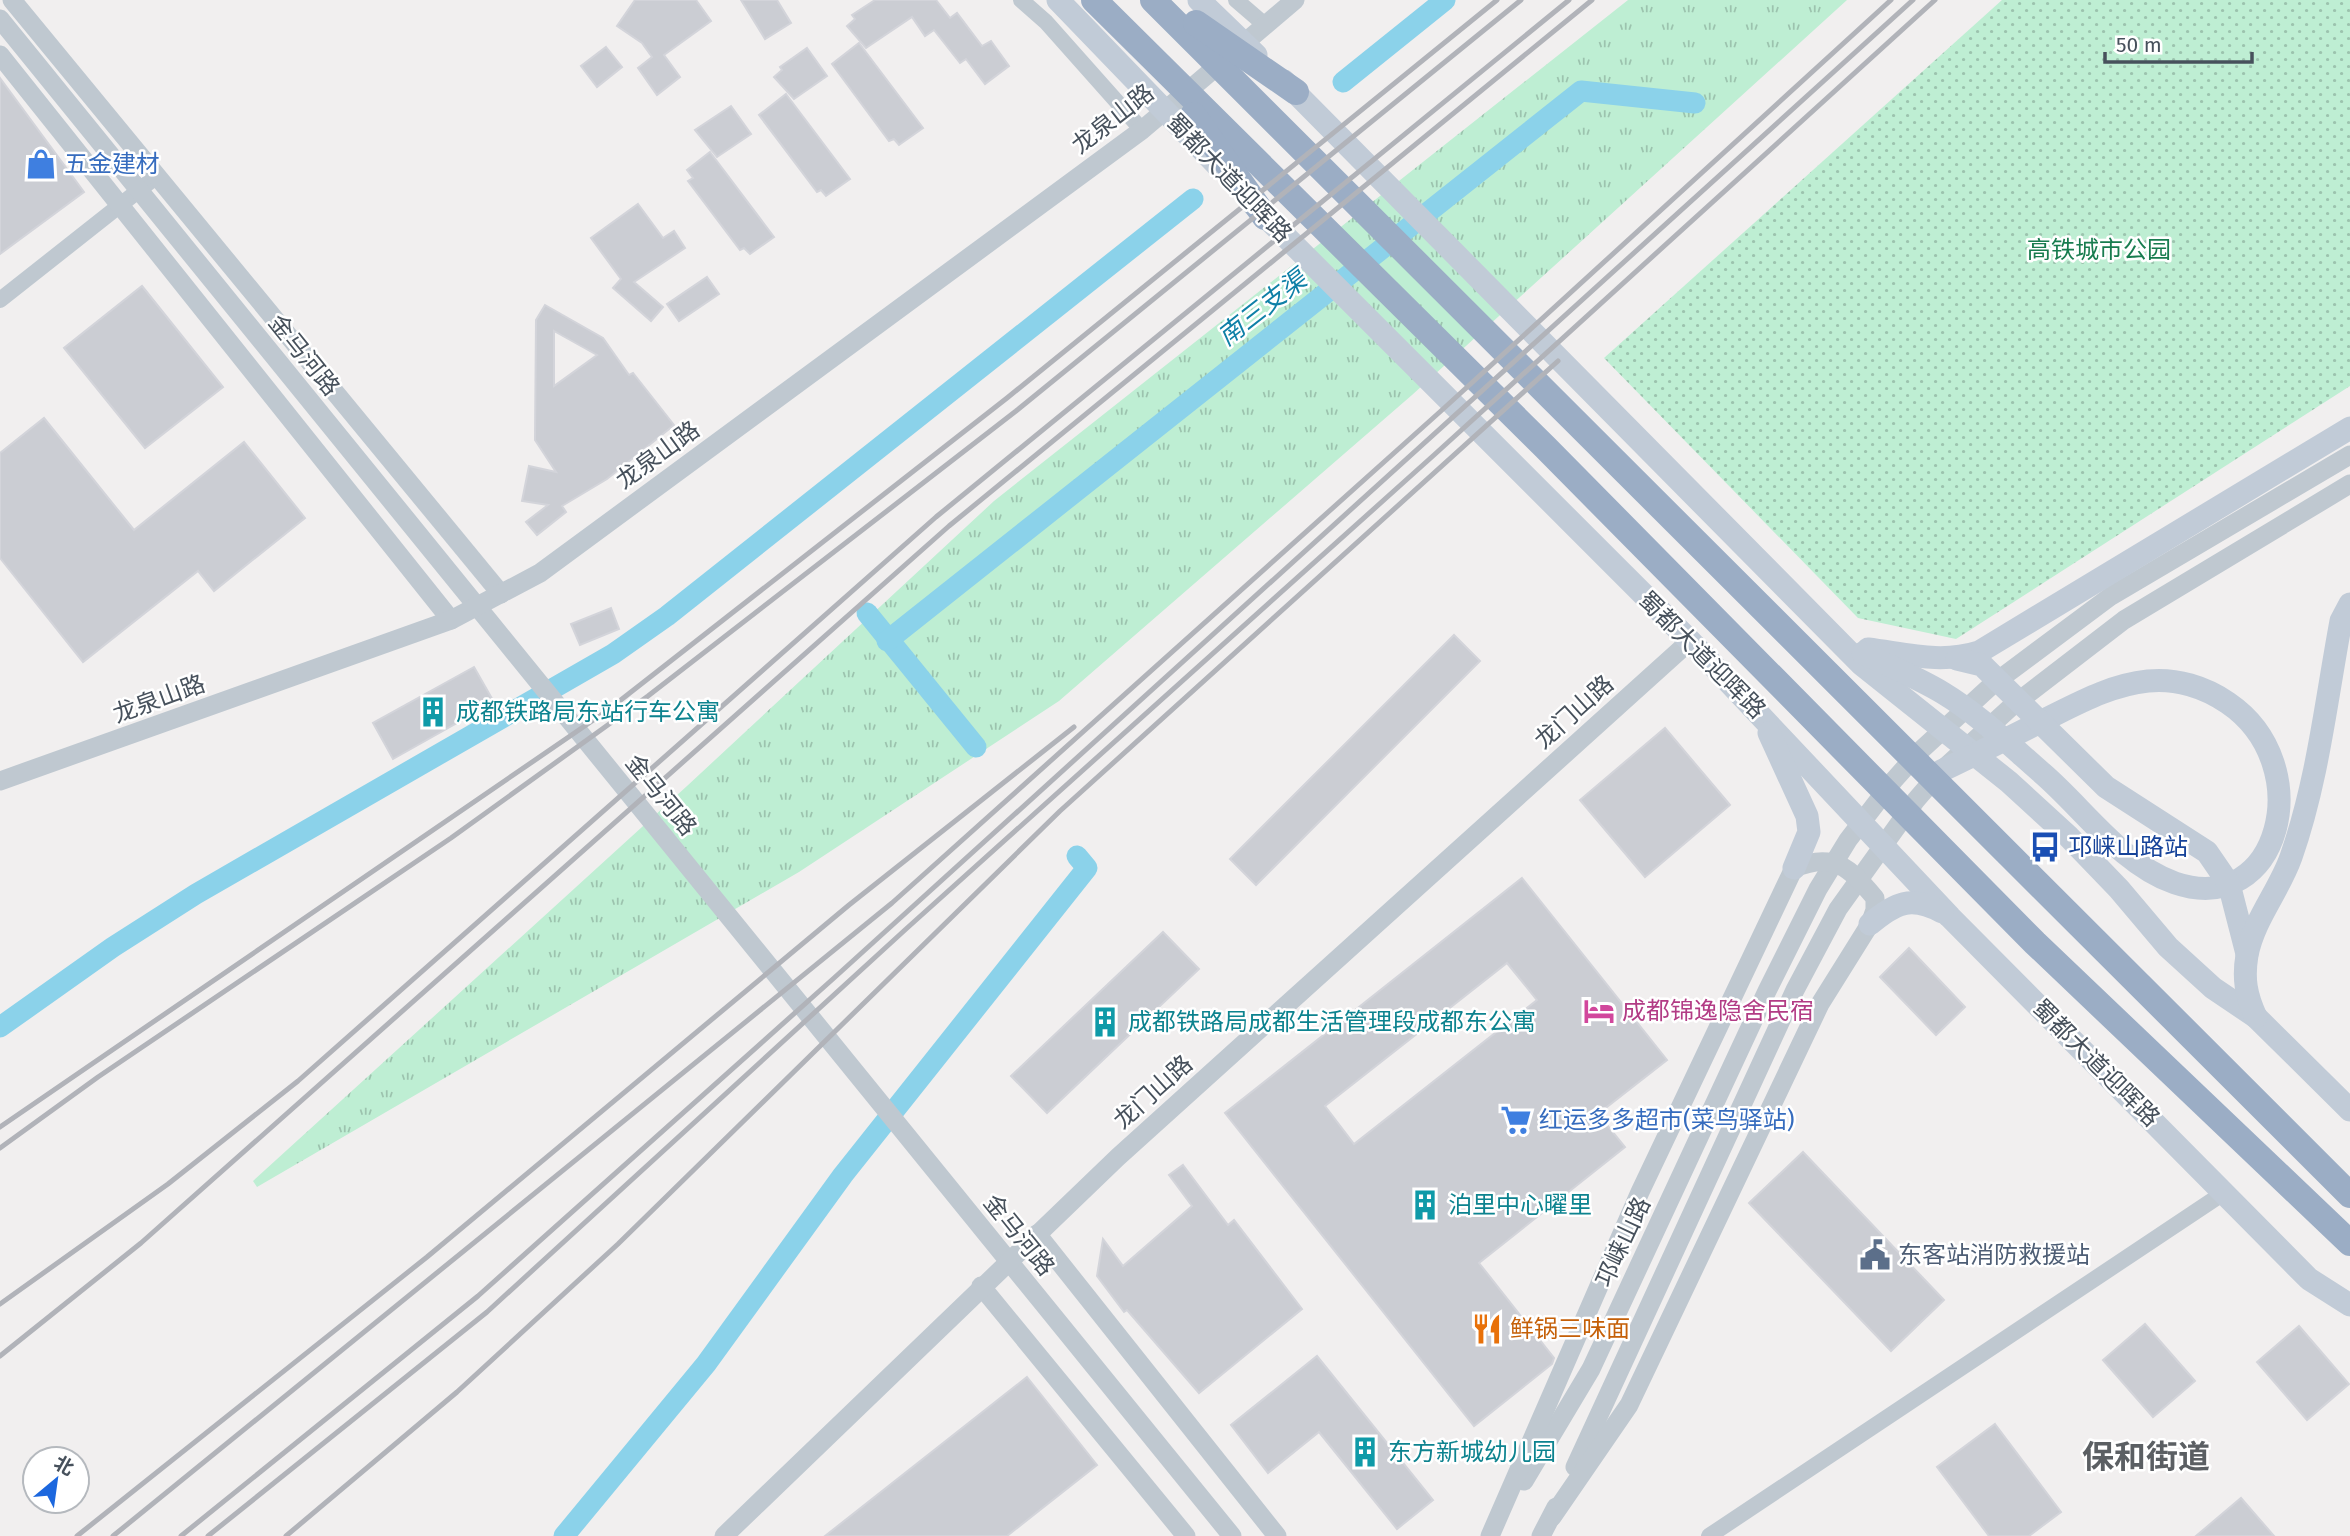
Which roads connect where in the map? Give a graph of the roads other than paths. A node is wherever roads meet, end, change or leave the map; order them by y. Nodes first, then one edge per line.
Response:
1 (12, 0) edge
2 (1021, 0) edge
3 (1058, 0) edge
4 (1094, 0) edge
5 (1153, 0) edge
6 (1164, 0) edge
7 (1199, 0) edge
8 (1236, 0) edge
9 (1295, 0) edge
10 (0, 19) edge
11 (1265, 25) junction
12 (0, 55) edge
13 (1151, 57) junction
14 (1296, 92) junction
15 (1142, 130) junction
16 (157, 176) junction
17 (120, 206) junction
18 (1265, 217) junction
19 (0, 300) edge
20 (2350, 428) edge
21 (2350, 456) edge
22 (2350, 484) edge
23 (1769, 574) junction
24 (501, 593) junction
25 (2350, 604) edge
26 (451, 620) junction
27 (1690, 641) junction
28 (1851, 647) junction
29 (1957, 659) junction
30 (1758, 711) junction
31 (1941, 771) junction
32 (0, 781) edge
33 (1794, 868) junction
34 (1950, 916) junction
35 (1870, 924) junction
36 (2247, 954) junction
37 (2256, 1017) junction
38 (2350, 1110) edge
39 (2225, 1192) junction
40 (2350, 1195) edge
41 (1037, 1234) junction
42 (2350, 1243) edge
43 (981, 1286) junction
44 (2350, 1305) edge
45 (1552, 1517) junction
46 (724, 1536) edge
47 (1186, 1536) edge
48 (1232, 1536) edge
49 (1277, 1536) edge
50 (1491, 1536) edge
51 (1541, 1536) edge
52 (1560, 1536) edge
53 (1709, 1536) edge

1 - 16 street
2 - 15 street
3 - 18 main road, 蜀都大道迎晖路
4 - 13 highway, 蜀都大道迎晖路
5 - 40 highway
6 - 14 highway
7 - 14 main road
8 - 11 street
9 - 11 street, 龙泉山路
10 - 48 street, 金马河路
11 - 15 street, 龙泉山路
12 - 17 street
13 - 18 highway
13 - 42 highway, 蜀都大道迎晖路
14 - 23 main road
15 - 24 street, 龙泉山路
16 - 17 street
16 - 24 street
17 - 19 street
17 - 26 street
18 - 27 main road, 蜀都大道迎晖路
20 - 29 main road
21 - 50 street, 邛崃山路
22 - 31 street, 邛崃山路
23 - 28 main road
23 - 37 main road
24 - 26 street, 龙泉山路
25 - 36 main road
26 - 32 street, 龙泉山路
27 - 30 main road, 蜀都大道迎晖路
27 - 41 street, 龙门山路
28 - 29 main road
28 - 31 main road
29 - 36 main road
30 - 33 main road
30 - 34 main road, 蜀都大道迎晖路
31 - 45 street, 邛崃山路
33 - 35 street
33 - 50 street
34 - 35 main road
34 - 39 main road, 蜀都大道迎晖路
35 - 45 street
36 - 37 main road
37 - 38 main road
39 - 44 main road, 蜀都大道迎晖路
39 - 53 street
41 - 43 street, 龙门山路
41 - 49 street
43 - 46 street, 龙门山路
43 - 47 street
45 - 51 street, 邛崃山路
45 - 52 street

